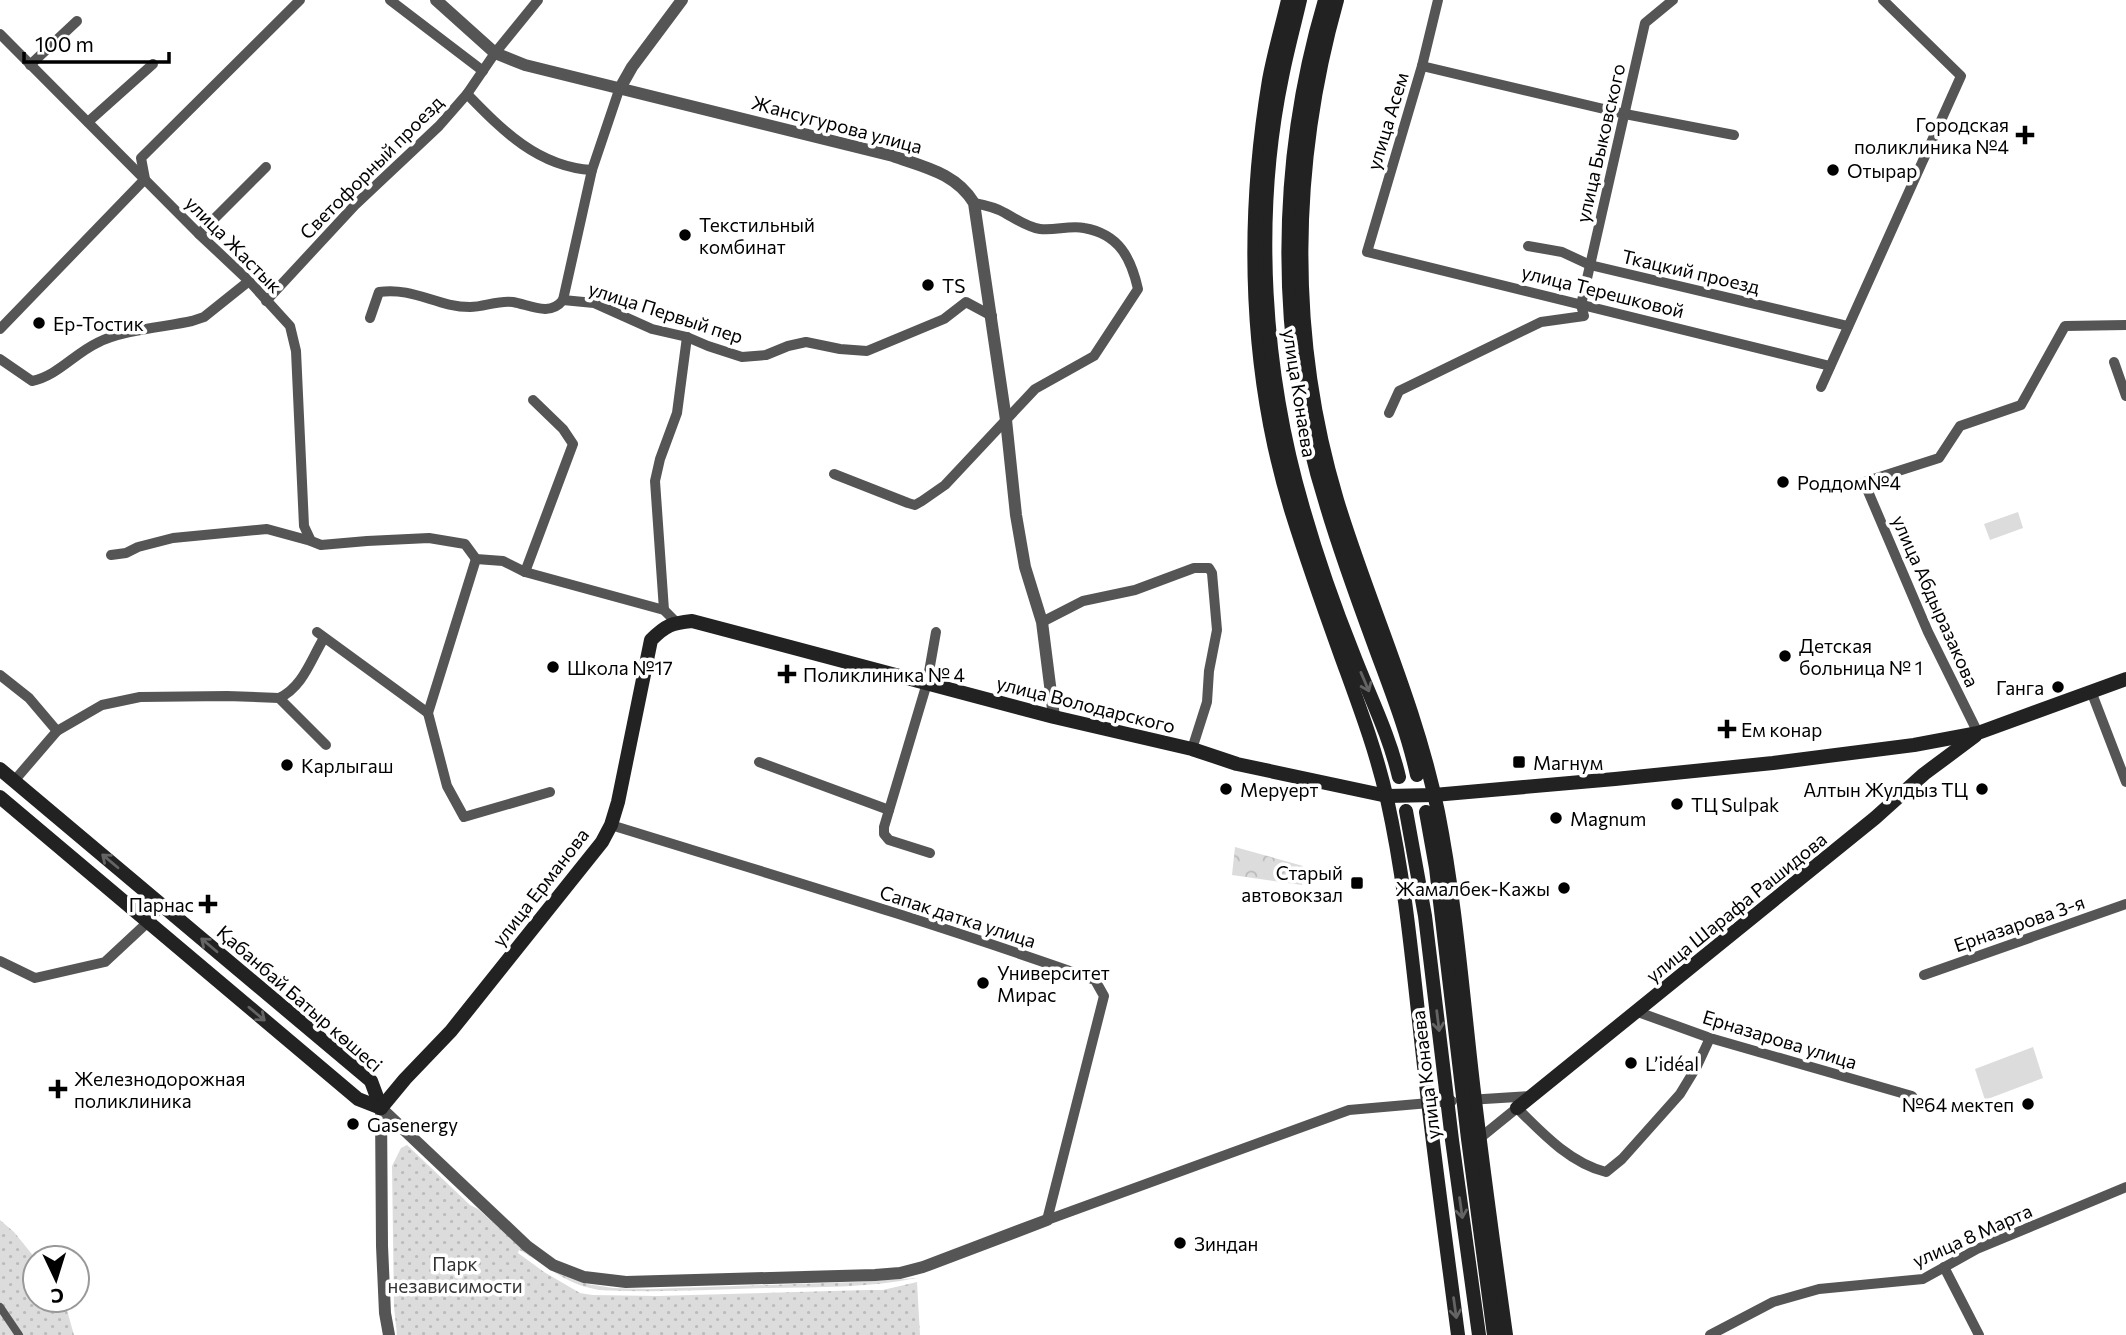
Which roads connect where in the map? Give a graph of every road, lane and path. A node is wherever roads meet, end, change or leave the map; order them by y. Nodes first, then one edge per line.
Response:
1 (300, 0) edge
2 (390, 0) edge
3 (436, 0) edge
4 (538, 0) edge
5 (682, 0) edge
6 (1288, 0) edge
7 (1300, 0) edge
8 (1325, 0) edge
9 (1337, 0) edge
10 (1438, 0) edge
11 (1673, 0) edge
12 (1883, 0) edge
13 (77, 22) dead end
14 (0, 34) edge
15 (495, 53) junction
16 (153, 64) dead end
17 (30, 65) junction
18 (1422, 66) junction
19 (483, 71) junction
20 (619, 90) junction
21 (467, 94) junction
22 (1625, 114) junction
23 (88, 122) junction
24 (1734, 135) dead end
25 (266, 167) dead end
26 (592, 170) junction
27 (145, 179) junction
28 (974, 203) junction
29 (199, 234) junction
30 (1528, 246) dead end
31 (1367, 252) joint
32 (1590, 265) junction
33 (249, 281) junction
34 (563, 300) junction
35 (266, 301) junction
36 (1581, 305) junction
37 (992, 316) junction
38 (370, 318) dead end
39 (2126, 325) edge
40 (1848, 326) junction
41 (0, 328) edge
42 (687, 337) junction
43 (0, 359) edge
44 (2115, 362) dead end
45 (1830, 366) junction
46 (1821, 387) dead end
47 (2126, 396) edge
48 (533, 400) dead end
49 (1389, 413) dead end
50 (1006, 421) junction
51 (834, 474) dead end
52 (311, 541) junction
53 (111, 555) dead end
54 (476, 559) junction
55 (525, 572) junction
56 (664, 610) junction
57 (677, 622) junction
58 (1042, 622) junction
59 (936, 632) dead end
60 (0, 675) edge
61 (2126, 679) edge
62 (927, 683) junction
63 (2091, 691) junction
64 (279, 698) junction
65 (428, 713) junction
66 (1054, 717) junction
67 (57, 731) junction
68 (1978, 733) junction
69 (326, 745) dead end
70 (1192, 749) junction
71 (759, 762) dead end
72 (0, 769) edge
73 (1417, 775) dead end
74 (1399, 777) dead end
75 (14, 781) junction
76 (2126, 782) edge
77 (550, 792) dead end
78 (1434, 795) junction
79 (1387, 796) junction
80 (0, 797) edge
81 (889, 810) junction
82 (1406, 811) dead end
83 (1426, 812) dead end
84 (611, 825) junction
85 (930, 853) dead end
86 (2126, 904) edge
87 (162, 905) junction
88 (148, 922) junction
89 (0, 961) edge
90 (1924, 975) dead end
91 (1638, 1012) junction
92 (1710, 1038) junction
93 (1533, 1096) junction
94 (1912, 1096) dead end
95 (1462, 1101) junction
96 (1429, 1103) junction
97 (381, 1108) junction
98 (1517, 1108) junction
99 (1480, 1138) junction
100 (2126, 1188) edge
101 (1047, 1220) junction
102 (1944, 1267) junction
103 (0, 1307) edge
104 (19, 1335) edge
105 (389, 1335) edge
106 (1458, 1335) edge
107 (1479, 1335) edge
108 (1494, 1335) edge
109 (1506, 1335) edge
110 (1710, 1335) edge
111 (1979, 1335) edge

1 - 27 street
2 - 19 street
3 - 15 street, Жансугурова улица
4 - 15 street, Светофорный проезд
5 - 20 street
6 - 79 main road, улица Конаева
7 -> 74 main road, улица Конаева
8 - 73 main road, улица Конаева
9 - 78 main road
10 - 18 street, улица Асем
11 - 22 street, улица Быковского
12 - 40 street
13 - 17 street
14 - 17 street, улица Жастык
15 - 19 street, Светофорный проезд
15 - 20 street, Жансугурова улица
16 - 23 street
17 - 23 street, улица Жастык
18 - 22 street
18 - 31 street, улица Асем
19 - 21 street, Светофорный проезд
20 - 26 street
20 - 28 street, Жансугурова улица
21 - 26 street
21 - 35 street, Светофорный проезд
22 - 24 street
22 - 32 street, улица Быковского
23 - 27 street, улица Жастык
25 - 29 street
26 - 34 street
27 - 29 street, улица Жастык
27 - 41 street
28 - 37 street
28 - 50 street
29 - 33 street, улица Жастык
30 - 32 street, Ткацкий проезд
31 - 36 street, улица Терешковой
32 - 36 street, улица Быковского
32 - 40 street, Ткацкий проезд
33 - 35 street, улица Жастык
33 - 43 street
34 - 38 street, улица Первый пер
34 - 42 street, улица Первый пер
35 - 52 street, улица Жастык
36 - 45 street, улица Терешковой
36 - 49 street
37 - 42 street, улица Первый пер
37 - 50 street
39 - 68 street, улица Абдыразакова
40 - 45 street
42 - 56 street
44 - 47 street
45 - 46 street
48 - 55 street
50 - 51 street
50 - 58 street
52 - 53 street
52 - 54 street
54 - 55 street
54 - 65 street
55 - 56 street
56 - 57 street
57 - 62 main road, улица Володарского
57 - 84 main road, улица Ерманова
58 - 66 street
58 - 70 street
59 - 62 street
60 - 67 street
61 - 63 main road, улица Шарафа Рашидова
62 - 66 main road, улица Володарского
62 - 81 street
63 - 68 main road, улица Шарафа Рашидова
63 - 76 street
64 - 65 street
64 - 67 street
64 - 69 street
65 - 77 street
66 - 70 main road, улица Володарского
67 - 75 street
68 - 78 main road, улица Шарафа Рашидова
68 - 91 main road, улица Шарафа Рашидова
70 - 79 main road, улица Володарского
71 - 81 street
72 - 75 main road, Қабанбай Батыр көшесі
87 -> 75 main road, Қабанбай Батыр көшесі
78 - 79 main road, улица Володарского
78 - 95 main road
79 - 96 main road, улица Конаева
80 - 88 main road, Қабанбай Батыр көшесі
81 - 85 street
82 -> 95 main road, улица Конаева
83 - 95 main road, улица Конаева
84 - 97 main road, улица Ерманова
84 - 101 street, Сапак датка улица
86 - 90 street, Ерназарова 3-я
87 - 88 street
97 -> 87 main road, Қабанбай Батыр көшесі
88 - 89 street
88 -> 97 main road, Қабанбай Батыр көшесі
91 - 92 street, Ерназарова улица
91 - 93 main road, улица Шарафа Рашидова
92 - 94 street, Ерназарова улица
92 - 98 street
93 - 95 street
93 - 98 main road, улица Шарафа Рашидова
95 - 96 street
95 - 99 main road
95 -> 107 main road, улица Конаева
95 - 108 main road, улица Конаева
96 - 101 street
96 -> 106 main road, улица Конаева
97 - 101 street
97 - 105 street
98 - 99 street
99 - 109 main road
100 - 102 street, улица 8 Марта
102 - 110 street, улица 8 Марта
102 - 111 street
103 - 104 street

